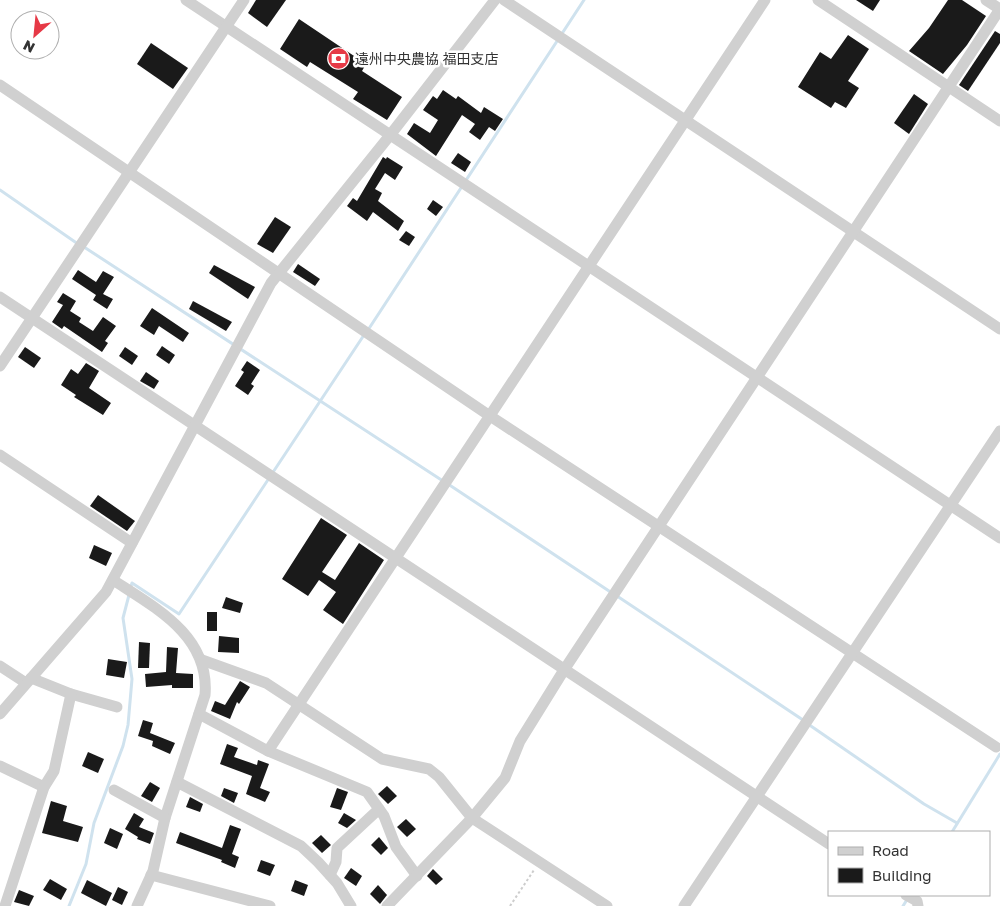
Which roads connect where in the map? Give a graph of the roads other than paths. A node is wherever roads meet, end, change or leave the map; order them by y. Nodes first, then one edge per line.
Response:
1 (186, 0) edge
2 (244, 0) edge
3 (495, 0) edge
4 (504, 0) edge
5 (765, 0) edge
6 (818, 0) edge
7 (986, 0) edge
8 (1000, 9) edge
9 (226, 26) junction
10 (0, 85) edge
11 (949, 86) junction
12 (684, 120) junction
13 (1000, 120) edge
14 (391, 134) junction
15 (129, 172) junction
16 (853, 232) junction
17 (589, 265) junction
18 (280, 273) junction
19 (0, 297) edge
20 (32, 318) junction
21 (1000, 330) edge
22 (0, 366) edge
23 (757, 377) junction
24 (490, 416) junction
25 (194, 424) junction
26 (1000, 431) edge
27 (0, 455) edge
28 (950, 505) junction
29 (659, 528) junction
30 (1000, 538) edge
31 (132, 543) junction
32 (395, 557) junction
33 (113, 580) junction
34 (854, 654) junction
35 (202, 660) junction
36 (0, 666) edge
37 (564, 670) junction
38 (29, 681) junction
39 (71, 694) junction
40 (298, 703) junction
41 (117, 708) dead end
42 (0, 714) edge
43 (199, 714) junction
44 (996, 747) dead end
45 (268, 751) junction
46 (0, 766) edge
47 (177, 782) junction
48 (44, 787) junction
49 (114, 790) dead end
50 (756, 796) junction
51 (379, 809) junction
52 (165, 818) junction
53 (472, 818) junction
54 (828, 843) edge
55 (152, 874) junction
56 (330, 875) junction
57 (417, 876) junction
58 (908, 896) edge
59 (4, 899) edge
60 (138, 906) edge
61 (270, 906) edge
62 (351, 906) edge
63 (387, 906) edge
64 (607, 906) edge
65 (684, 906) edge
66 (918, 906) edge

1 - 9 street
2 - 9 street
3 - 14 street
4 - 12 street
5 - 12 street
6 - 11 street
7 - 8 street
8 - 11 street
9 - 14 street
9 - 15 street
10 - 15 street
11 - 13 street
11 - 16 street
12 - 16 street
12 - 17 street
14 - 17 street
14 - 18 street
15 - 18 street
15 - 20 street
16 - 21 street
16 - 23 street
17 - 23 street
17 - 24 street
18 - 24 street
18 - 25 street
19 - 20 street
20 - 22 street
20 - 25 street
23 - 28 street
23 - 29 street
24 - 29 street
24 - 32 street
25 - 31 street
25 - 32 street
26 - 28 street
27 - 31 street
28 - 30 street
28 - 34 street
29 - 34 street
29 - 37 street
31 - 33 street
32 - 37 street
32 - 40 street
33 - 35 street
33 - 38 street
34 - 44 street
34 - 50 street
35 - 40 street
35 - 43 street
36 - 38 street
37 - 50 street
37 - 53 street
38 - 39 street
38 - 42 street
39 - 41 street
39 - 48 street
40 - 45 street
40 - 53 street
43 - 45 street
43 - 47 street
45 - 51 street
46 - 48 street
47 - 52 street
47 - 56 street
48 - 59 street
49 - 52 street
50 - 54 street
50 - 65 street
51 - 56 street
51 - 57 street
52 - 55 street
53 - 57 street
53 - 64 street
55 - 60 street
55 - 61 street
56 - 62 street
57 - 63 street
58 - 66 street

